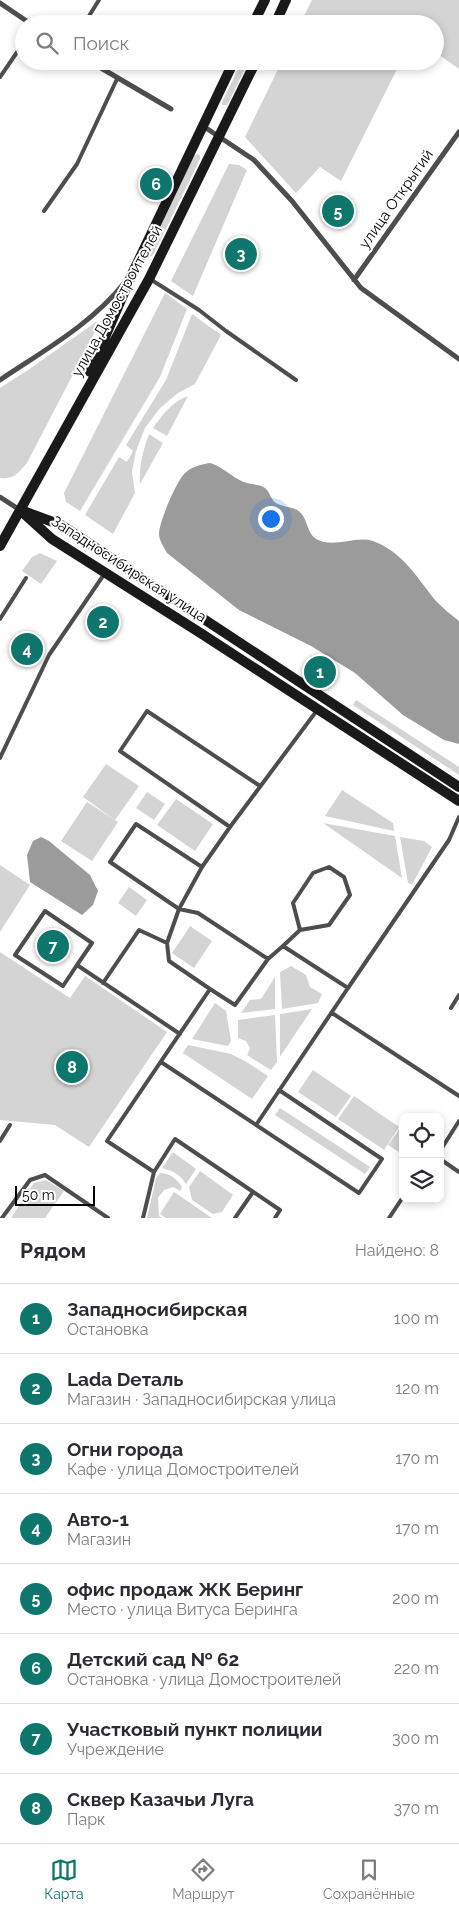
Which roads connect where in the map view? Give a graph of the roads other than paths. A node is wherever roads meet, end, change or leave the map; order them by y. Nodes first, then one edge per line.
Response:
1 (99, 0) edge
2 (265, 0) edge
3 (286, 0) edge
4 (0, 3) edge
5 (18, 15) edge
6 (90, 15) edge
7 (258, 15) edge
8 (279, 15) edge
9 (15, 55) edge
10 (103, 70) edge
11 (230, 70) edge
12 (252, 70) edge
13 (0, 77) edge
14 (117, 79) junction
15 (171, 109) dead end
16 (202, 126) junction
17 (459, 132) edge
18 (220, 136) junction
19 (44, 210) dead end
20 (133, 272) junction
21 (149, 279) junction
22 (354, 280) junction
23 (459, 359) edge
24 (0, 380) edge
25 (296, 380) dead end
26 (69, 419) junction
27 (0, 497) edge
28 (20, 510) junction
29 (0, 546) edge
30 (105, 573) junction
31 (26, 578) dead end
32 (0, 619) edge
33 (318, 709) junction
34 (0, 758) edge
35 (260, 786) junction
36 (459, 787) edge
37 (459, 802) edge
38 (459, 817) edge
39 (230, 827) junction
40 (202, 867) junction
41 (179, 909) junction
42 (300, 930) junction
43 (167, 943) junction
44 (283, 946) junction
45 (268, 959) junction
46 (77, 965) junction
47 (103, 983) junction
48 (348, 988) junction
49 (210, 989) junction
50 (459, 995) edge
51 (450, 1008) dead end
52 (332, 1013) junction
53 (180, 1034) junction
54 (161, 1062) junction
55 (279, 1090) junction
56 (459, 1096) edge
57 (459, 1121) edge
58 (10, 1125) dead end
59 (256, 1125) junction
60 (0, 1141) edge
61 (444, 1144) edge
62 (444, 1162) edge
63 (154, 1172) junction
64 (459, 1172) edge
65 (253, 1192) junction
66 (399, 1203) edge
67 (2, 1218) edge
68 (108, 1218) edge
69 (143, 1218) edge
70 (234, 1218) edge
71 (275, 1218) edge
72 (389, 1218) edge

1 - 6 lane
2 - 7 main road
3 - 8 main road
4 - 5 street
9 - 13 lane
10 - 14 street
11 - 16 main road, улица Домостроителей
12 - 18 main road, улица Домостроителей
14 - 15 street
14 - 19 lane
16 - 18 street
16 - 20 main road, улица Домостроителей
17 - 22 street, улица Открытий
18 - 21 main road, улица Домостроителей
18 - 22 street
20 - 24 street
20 - 26 main road, улица Домостроителей
21 - 25 lane
21 - 26 main road, улица Домостроителей
22 - 23 street
26 - 28 main road, улица Домостроителей
27 - 28 street
28 - 29 main road, улица Домостроителей
28 - 30 main road, Западносибирская улица
28 - 36 main road, Западносибирская улица
30 - 33 main road, Западносибирская улица
30 - 34 lane
31 - 32 lane
33 - 35 lane
33 - 37 main road, Западносибирская улица
35 - 39 lane
35 - 39 lane
38 - 48 lane
39 - 40 lane
40 - 41 lane
40 - 41 lane
41 - 43 lane
41 - 45 lane
42 - 42 lane
42 - 44 lane
43 - 47 lane
43 - 49 lane
44 - 45 lane
44 - 48 lane
45 - 49 lane
46 - 46 lane
46 - 47 lane
47 - 53 lane
48 - 52 lane
49 - 53 lane
50 - 51 lane
52 - 55 lane
52 - 56 lane
53 - 54 lane
54 - 59 lane
54 - 63 lane
55 - 59 lane
55 - 59 lane
57 - 61 lane
58 - 60 lane
62 - 64 lane
63 - 65 lane
63 - 69 lane
65 - 70 lane
65 - 71 lane
66 - 72 lane
67 - 68 lane

